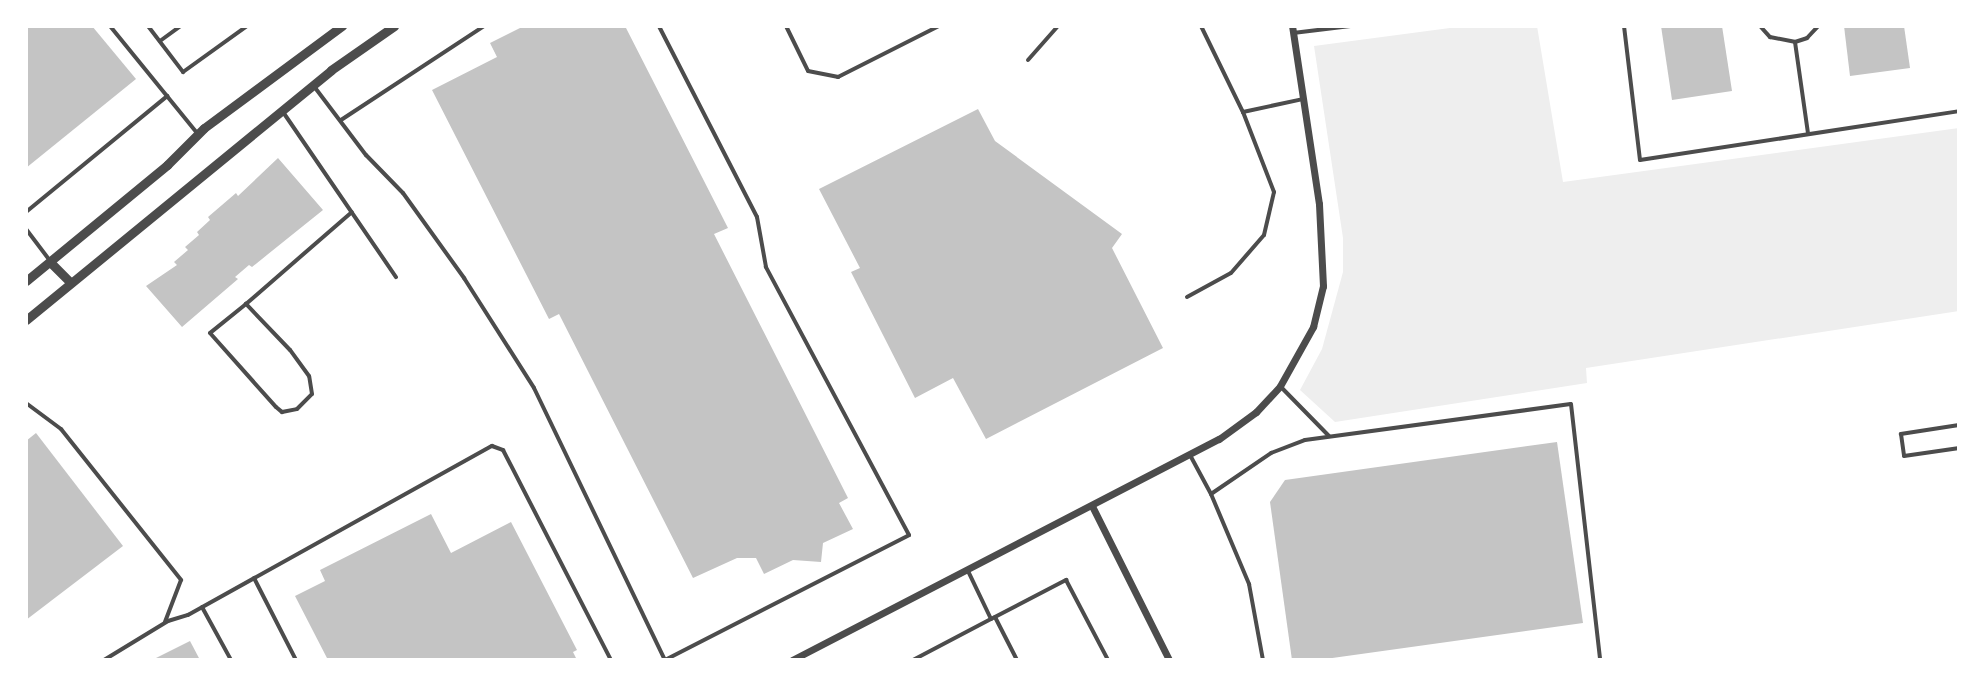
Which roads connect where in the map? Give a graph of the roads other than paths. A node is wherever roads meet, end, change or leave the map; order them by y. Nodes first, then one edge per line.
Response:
1 (110, 26) edge
2 (148, 26) edge
3 (181, 26) edge
4 (247, 26) edge
5 (342, 26) edge
6 (394, 26) edge
7 (659, 26) edge
8 (786, 26) edge
9 (939, 26) edge
10 (1058, 26) edge
11 (1201, 26) edge
12 (1351, 26) edge
13 (1624, 26) edge
14 (1760, 26) edge
15 (1818, 26) edge
16 (480, 27) edge
17 (1292, 29) edge
18 (159, 41) junction
19 (1795, 42) junction
20 (1028, 60) dead end
21 (313, 85) junction
22 (167, 96) junction
23 (1303, 99) junction
24 (1959, 111) edge
25 (283, 112) junction
26 (1243, 112) junction
27 (341, 120) junction
28 (1808, 133) junction
29 (198, 134) junction
30 (26, 212) edge
31 (352, 212) junction
32 (26, 229) edge
33 (51, 263) junction
34 (396, 277) dead end
35 (26, 281) edge
36 (70, 282) junction
37 (1187, 297) dead end
38 (246, 304) junction
39 (26, 320) edge
40 (1280, 386) junction
41 (26, 403) edge
42 (1959, 425) edge
43 (1329, 436) junction
44 (1959, 448) edge
45 (1190, 455) junction
46 (1211, 494) junction
47 (1092, 506) junction
48 (967, 569) junction
49 (254, 578) junction
50 (202, 607) junction
51 (993, 618) junction
52 (165, 623) junction
53 (104, 660) edge
54 (231, 660) edge
55 (296, 660) edge
56 (611, 660) edge
57 (665, 660) edge
58 (792, 660) edge
59 (913, 660) edge
60 (1017, 660) edge
61 (1108, 660) edge
62 (1169, 660) edge
63 (1263, 660) edge
64 (1600, 660) edge

1 - 22 lane
2 - 18 lane
3 - 18 lane
4 - 18 lane
5 - 29 street
6 - 21 street
7 - 57 lane
8 - 9 lane
10 - 20 lane
11 - 26 lane
12 - 17 lane
13 - 28 lane
14 - 19 lane
15 - 19 lane
16 - 27 lane
17 - 23 street
19 - 28 lane
21 - 25 street
21 - 27 lane
22 - 29 lane
22 - 30 lane
23 - 26 lane
23 - 40 street
24 - 28 lane
25 - 31 lane
25 - 36 street
26 - 37 lane
27 - 57 lane
29 - 33 street
31 - 34 lane
31 - 38 lane
32 - 33 lane
33 - 35 street
33 - 36 street
36 - 39 street
38 - 38 lane
40 - 43 lane
40 - 45 street
41 - 52 lane
42 - 44 lane
43 - 46 lane
43 - 64 lane
45 - 46 lane
45 - 47 street
46 - 63 lane
47 - 48 street
47 - 62 street
48 - 51 lane
48 - 58 street
49 - 50 lane
49 - 55 lane
49 - 56 lane
50 - 52 lane
50 - 54 lane
51 - 59 lane
51 - 60 lane
51 - 61 lane
52 - 53 lane

